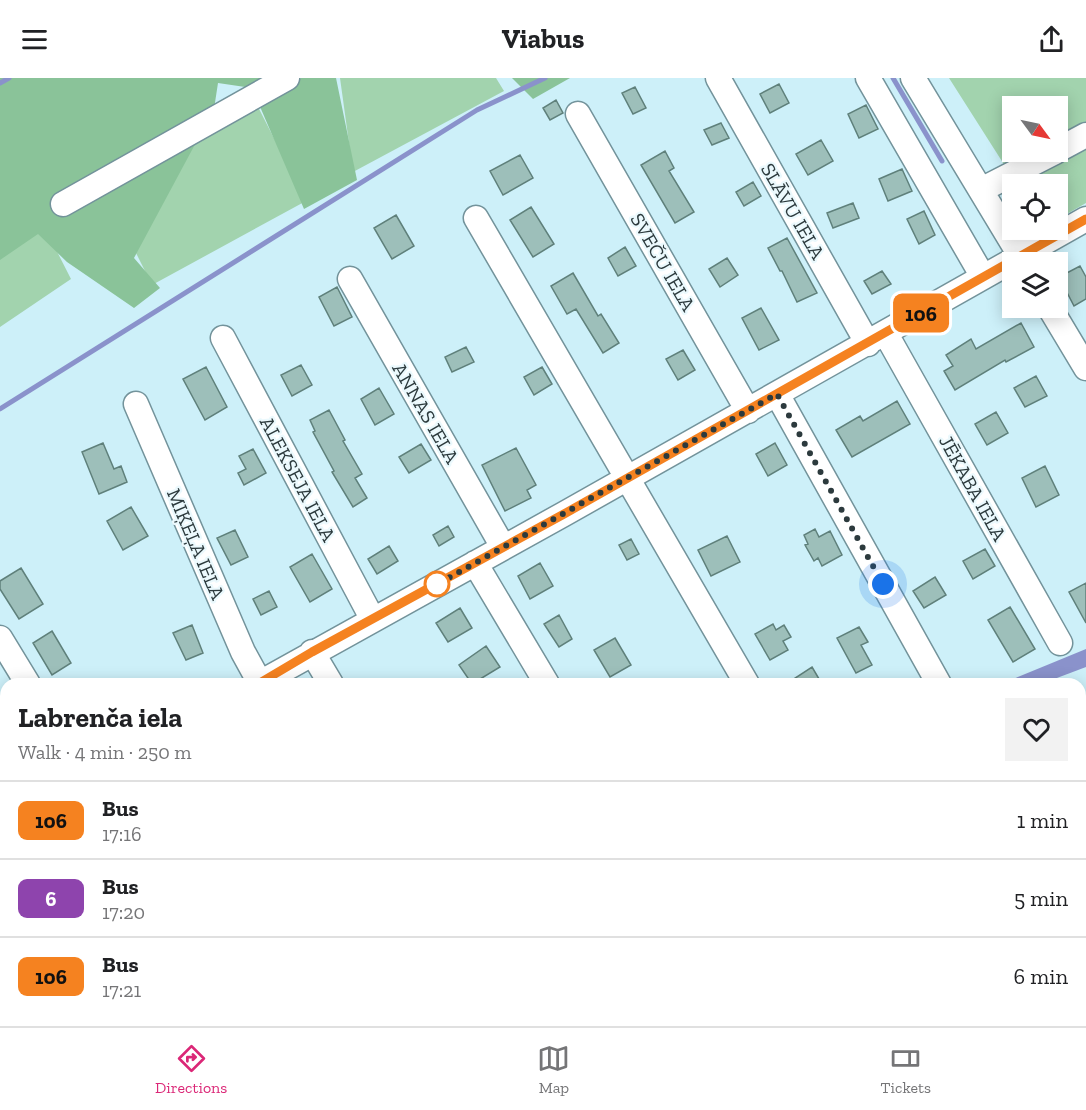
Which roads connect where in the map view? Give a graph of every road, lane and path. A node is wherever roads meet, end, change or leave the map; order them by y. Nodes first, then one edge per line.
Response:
1 (287, 78) edge
2 (718, 78) edge
3 (868, 78) edge
4 (921, 80) edge
5 (578, 114) dead end
6 (1086, 135) edge
7 (1068, 145) edge
8 (1035, 162) edge
9 (981, 190) junction
10 (63, 204) dead end
11 (476, 218) dead end
12 (1086, 219) edge
13 (1018, 252) edge
14 (1033, 252) edge
15 (1002, 269) edge
16 (983, 278) junction
17 (350, 279) dead end
18 (1056, 318) edge
19 (223, 338) dead end
20 (877, 339) junction
21 (1086, 368) edge
22 (777, 394) junction
23 (136, 404) dead end
24 (748, 411) junction
25 (629, 478) junction
26 (503, 547) junction
27 (475, 563) junction
28 (373, 620) junction
29 (0, 638) edge
30 (1060, 643) dead end
31 (312, 652) junction
32 (24, 678) edge
33 (256, 678) edge
34 (268, 678) edge
35 (327, 678) edge
36 (543, 678) edge
37 (744, 678) edge
38 (936, 678) edge

1 - 10 street
2 - 20 street, SLĀVU IELA
3 - 16 street
4 - 9 street
5 - 24 street, SVEČU IELA
6 - 7 street
8 - 9 street
9 - 13 street
11 - 25 street
12 - 14 street
15 - 16 street
16 - 20 street
17 - 26 street, ANNAS IELA
18 - 21 street
19 - 28 street, ALEKSEJA IELA
20 - 22 street
20 - 30 street, JĒKABA IELA
22 - 24 street
22 - 38 street
23 - 33 street, MIĶEĻA IELA
24 - 25 street
25 - 26 street
25 - 37 street
26 - 27 street
27 - 28 street
27 - 36 street
28 - 31 street
29 - 32 street
31 - 34 street
31 - 35 street

